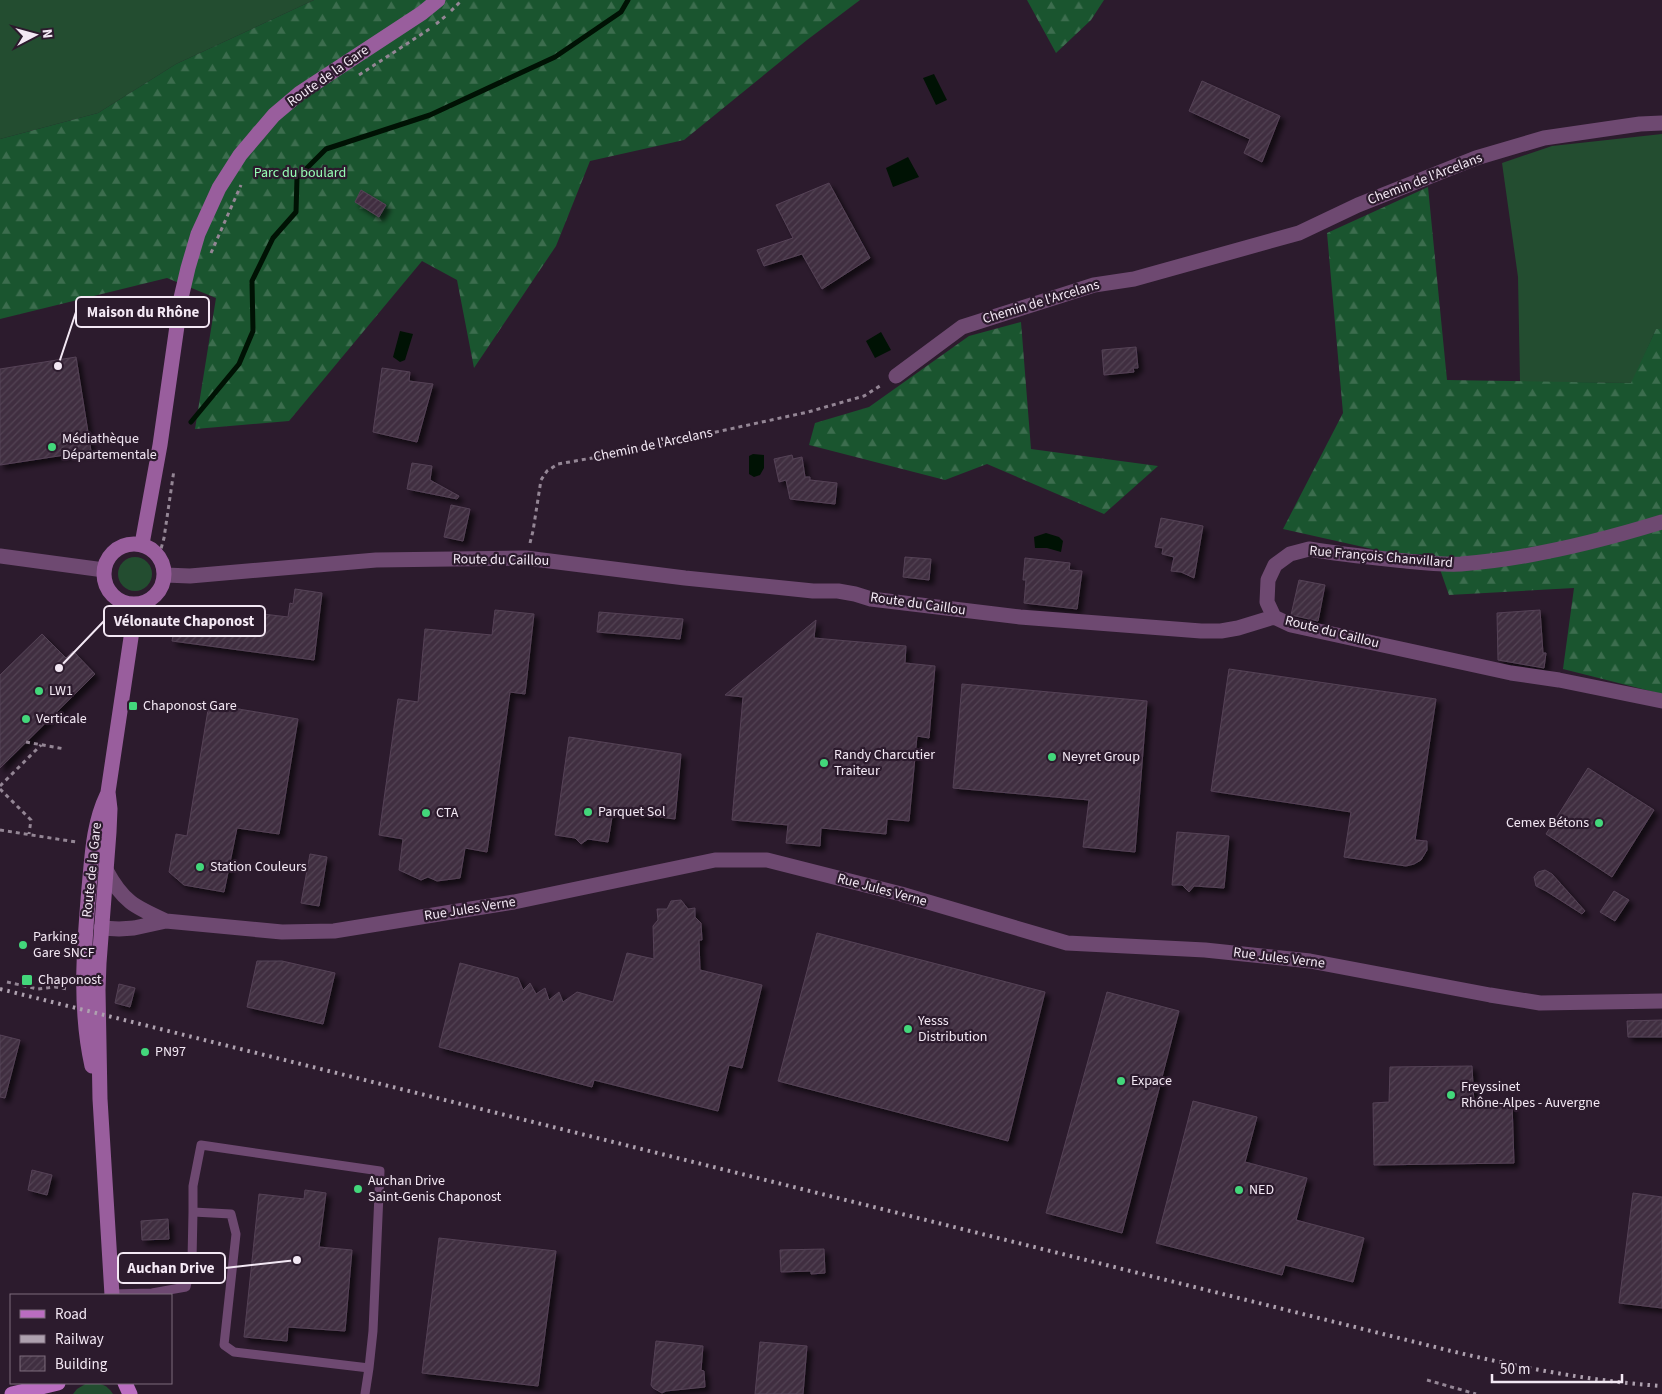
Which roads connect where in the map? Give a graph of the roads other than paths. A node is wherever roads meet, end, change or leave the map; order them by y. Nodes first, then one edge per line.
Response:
1 (438, 0) edge
2 (1662, 123) edge
3 (896, 376) road end
4 (1662, 522) edge
5 (142, 544) junction
6 (0, 556) edge
7 (104, 570) junction
8 (165, 575) junction
9 (136, 604) junction
10 (1274, 617) junction
11 (1662, 701) edge
12 (108, 792) junction
13 (106, 870) junction
14 (166, 921) junction
15 (101, 928) junction
16 (1662, 1001) edge
17 (100, 1099) junction
18 (193, 1212) junction
19 (112, 1294) edge
20 (132, 1294) edge
21 (369, 1368) junction
22 (54, 1384) edge
23 (12, 1394) edge
24 (365, 1394) edge

1 - 5 main road, Route de la Gare
2 - 3 street, Chemin de l'Arcelans
4 - 10 street, Rue François Chanvillard
5 - 7 main road
5 - 8 main road
6 - 7 street
7 - 9 main road
8 - 9 main road
8 - 10 street, Route du Caillou
9 - 12 main road, Route de la Gare
10 - 11 street, Route du Caillou
12 - 13 main road, Route de la Gare
12 - 17 main road, Route de la Gare
13 - 14 street
13 - 15 main road, Route de la Gare
14 - 15 street, Rue Jules Verne
14 - 16 street, Rue Jules Verne
15 - 17 main road, Route de la Gare
17 - 19 main road, Route de la Gare
18 - 20 lane
18 - 21 lane
18 - 21 lane
21 - 24 lane
22 - 23 main road

